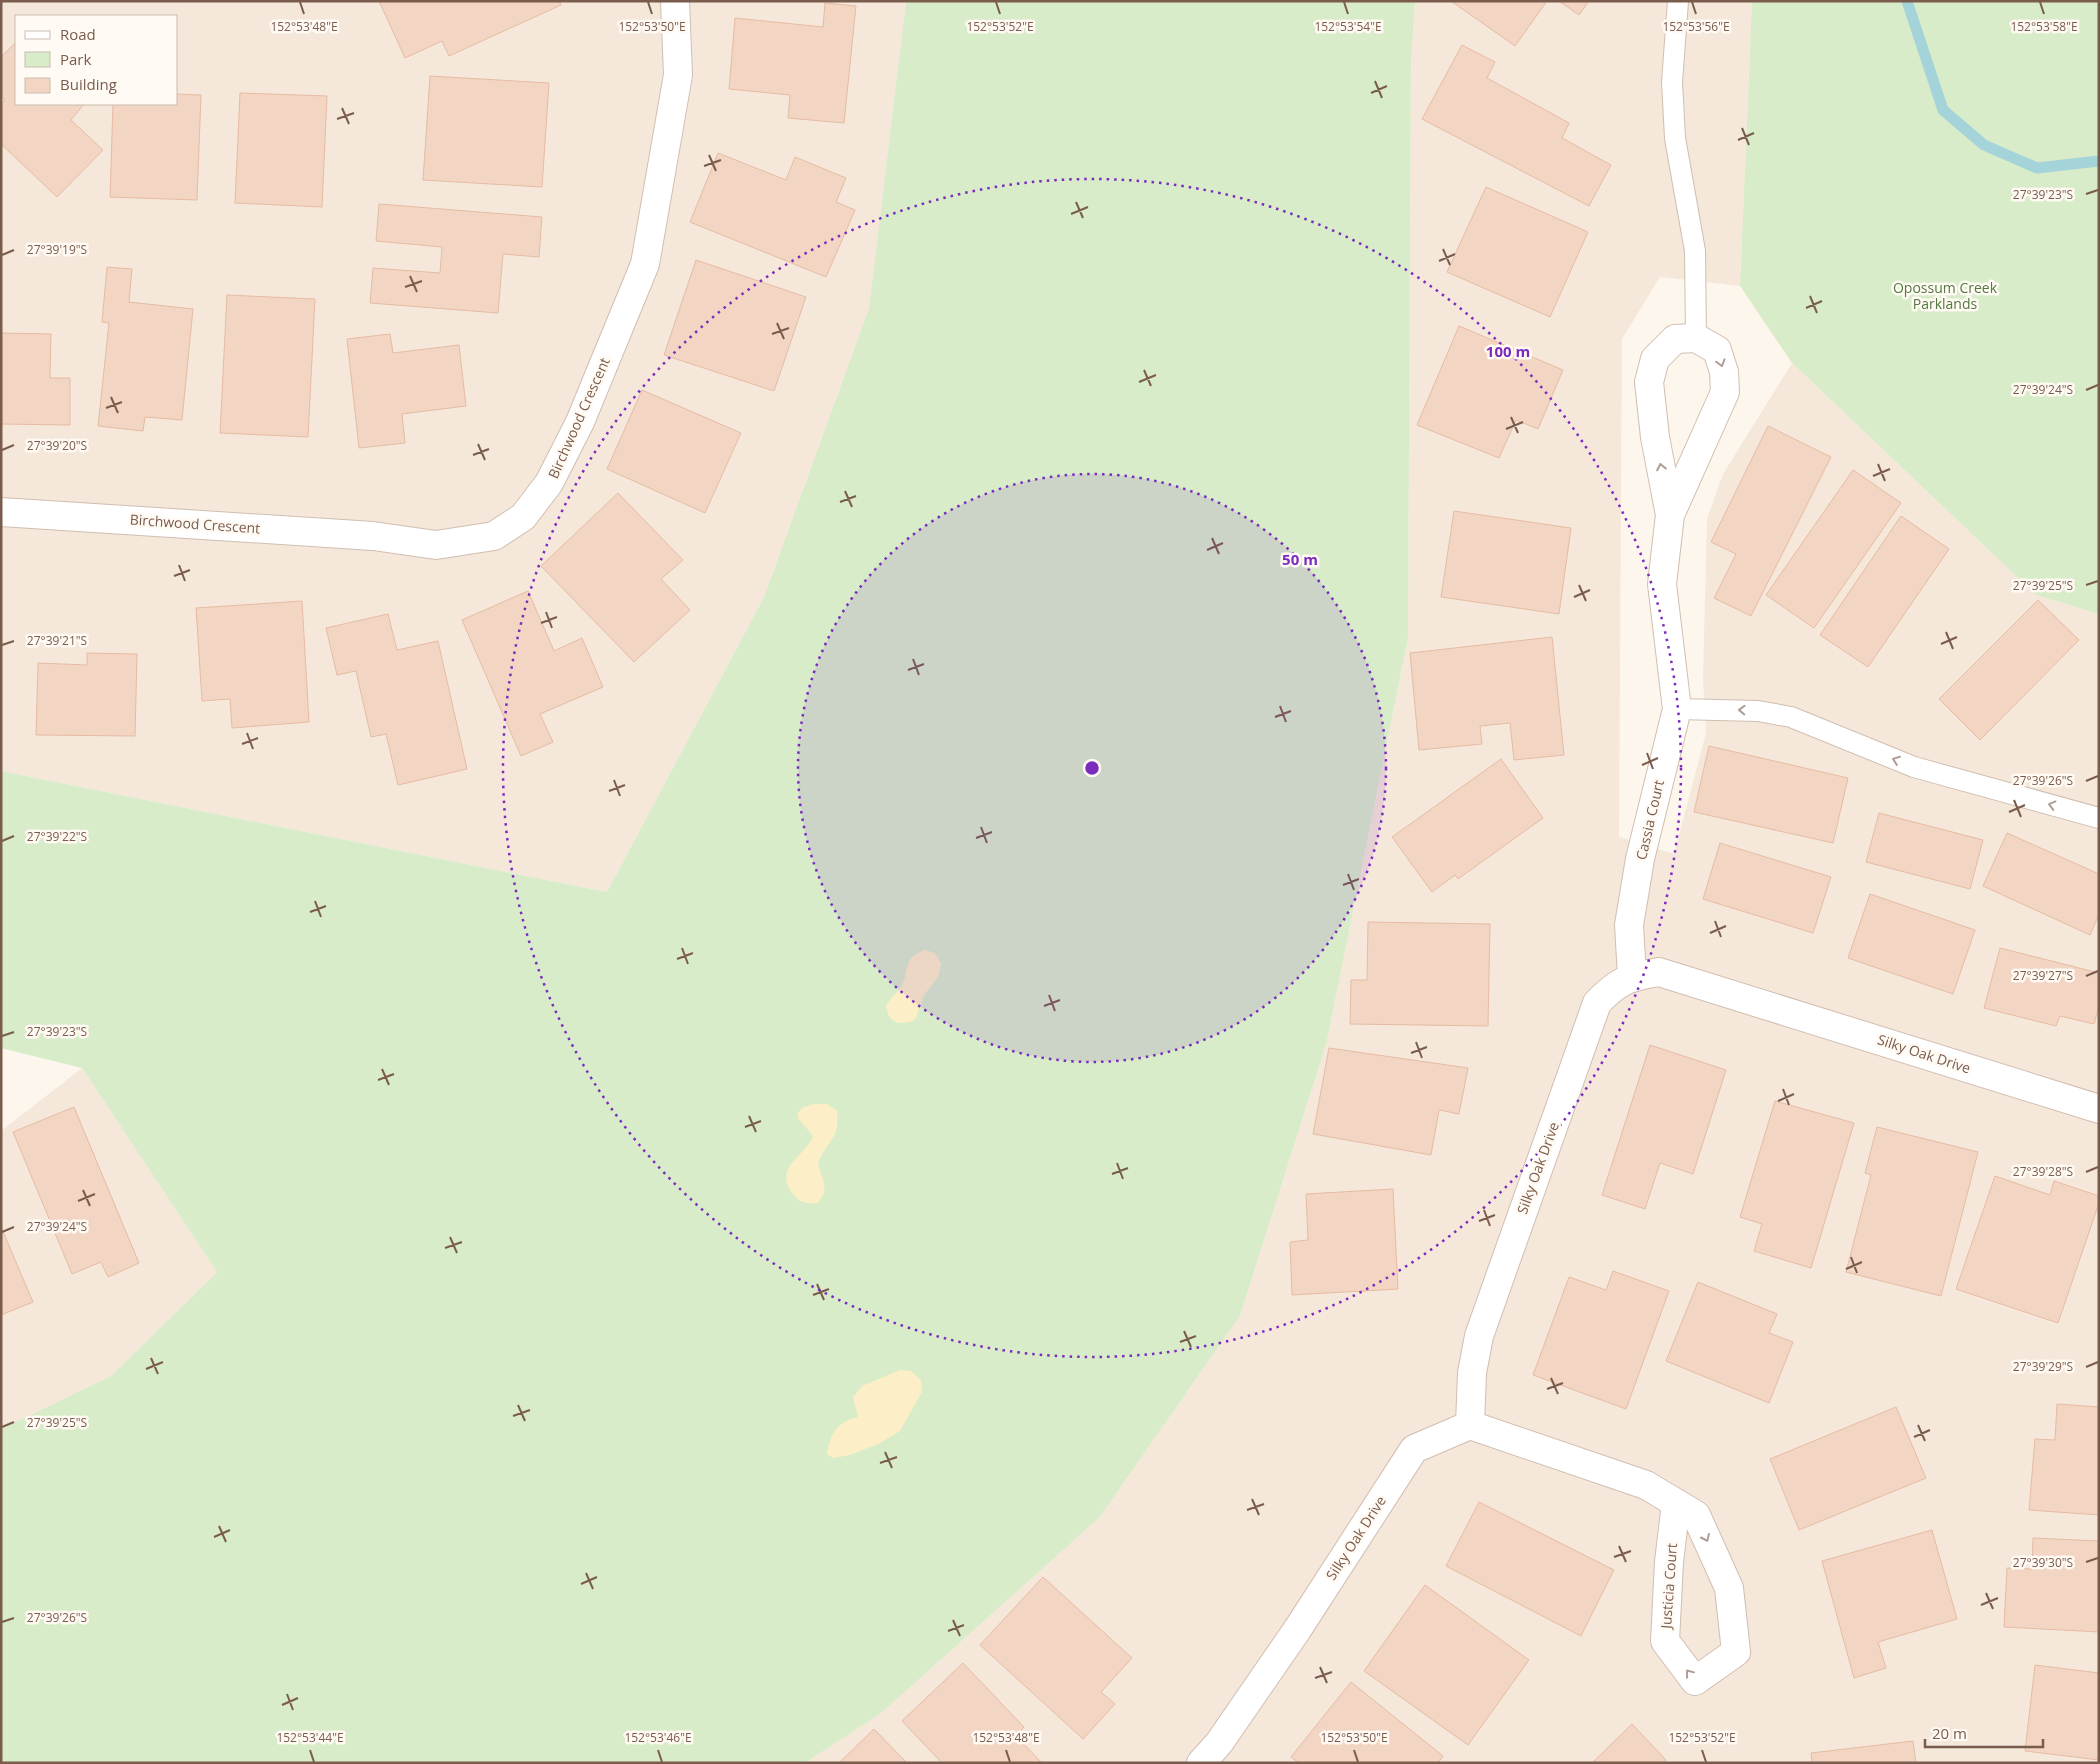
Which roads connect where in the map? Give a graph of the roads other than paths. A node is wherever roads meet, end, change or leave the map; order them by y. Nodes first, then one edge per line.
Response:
1 (674, 1) edge
2 (1678, 1) edge
3 (1696, 338) junction
4 (1, 512) edge
5 (1670, 515) junction
6 (1677, 709) junction
7 (2099, 818) edge
8 (1632, 976) junction
9 (2099, 1109) edge
10 (1470, 1425) junction
11 (1676, 1503) junction
12 (1201, 1763) edge

1 - 4 street, Birchwood Crescent
2 - 3 lane
3 -> 5 street, Cassia Court
5 -> 3 street, Cassia Court
5 - 6 street, Cassia Court
7 -> 6 lane
6 - 8 street, Cassia Court
8 - 9 street, Silky Oak Drive
8 - 10 street, Silky Oak Drive
10 - 11 street, Justicia Court
10 - 12 street, Silky Oak Drive
11 -> 11 street, Justicia Court

